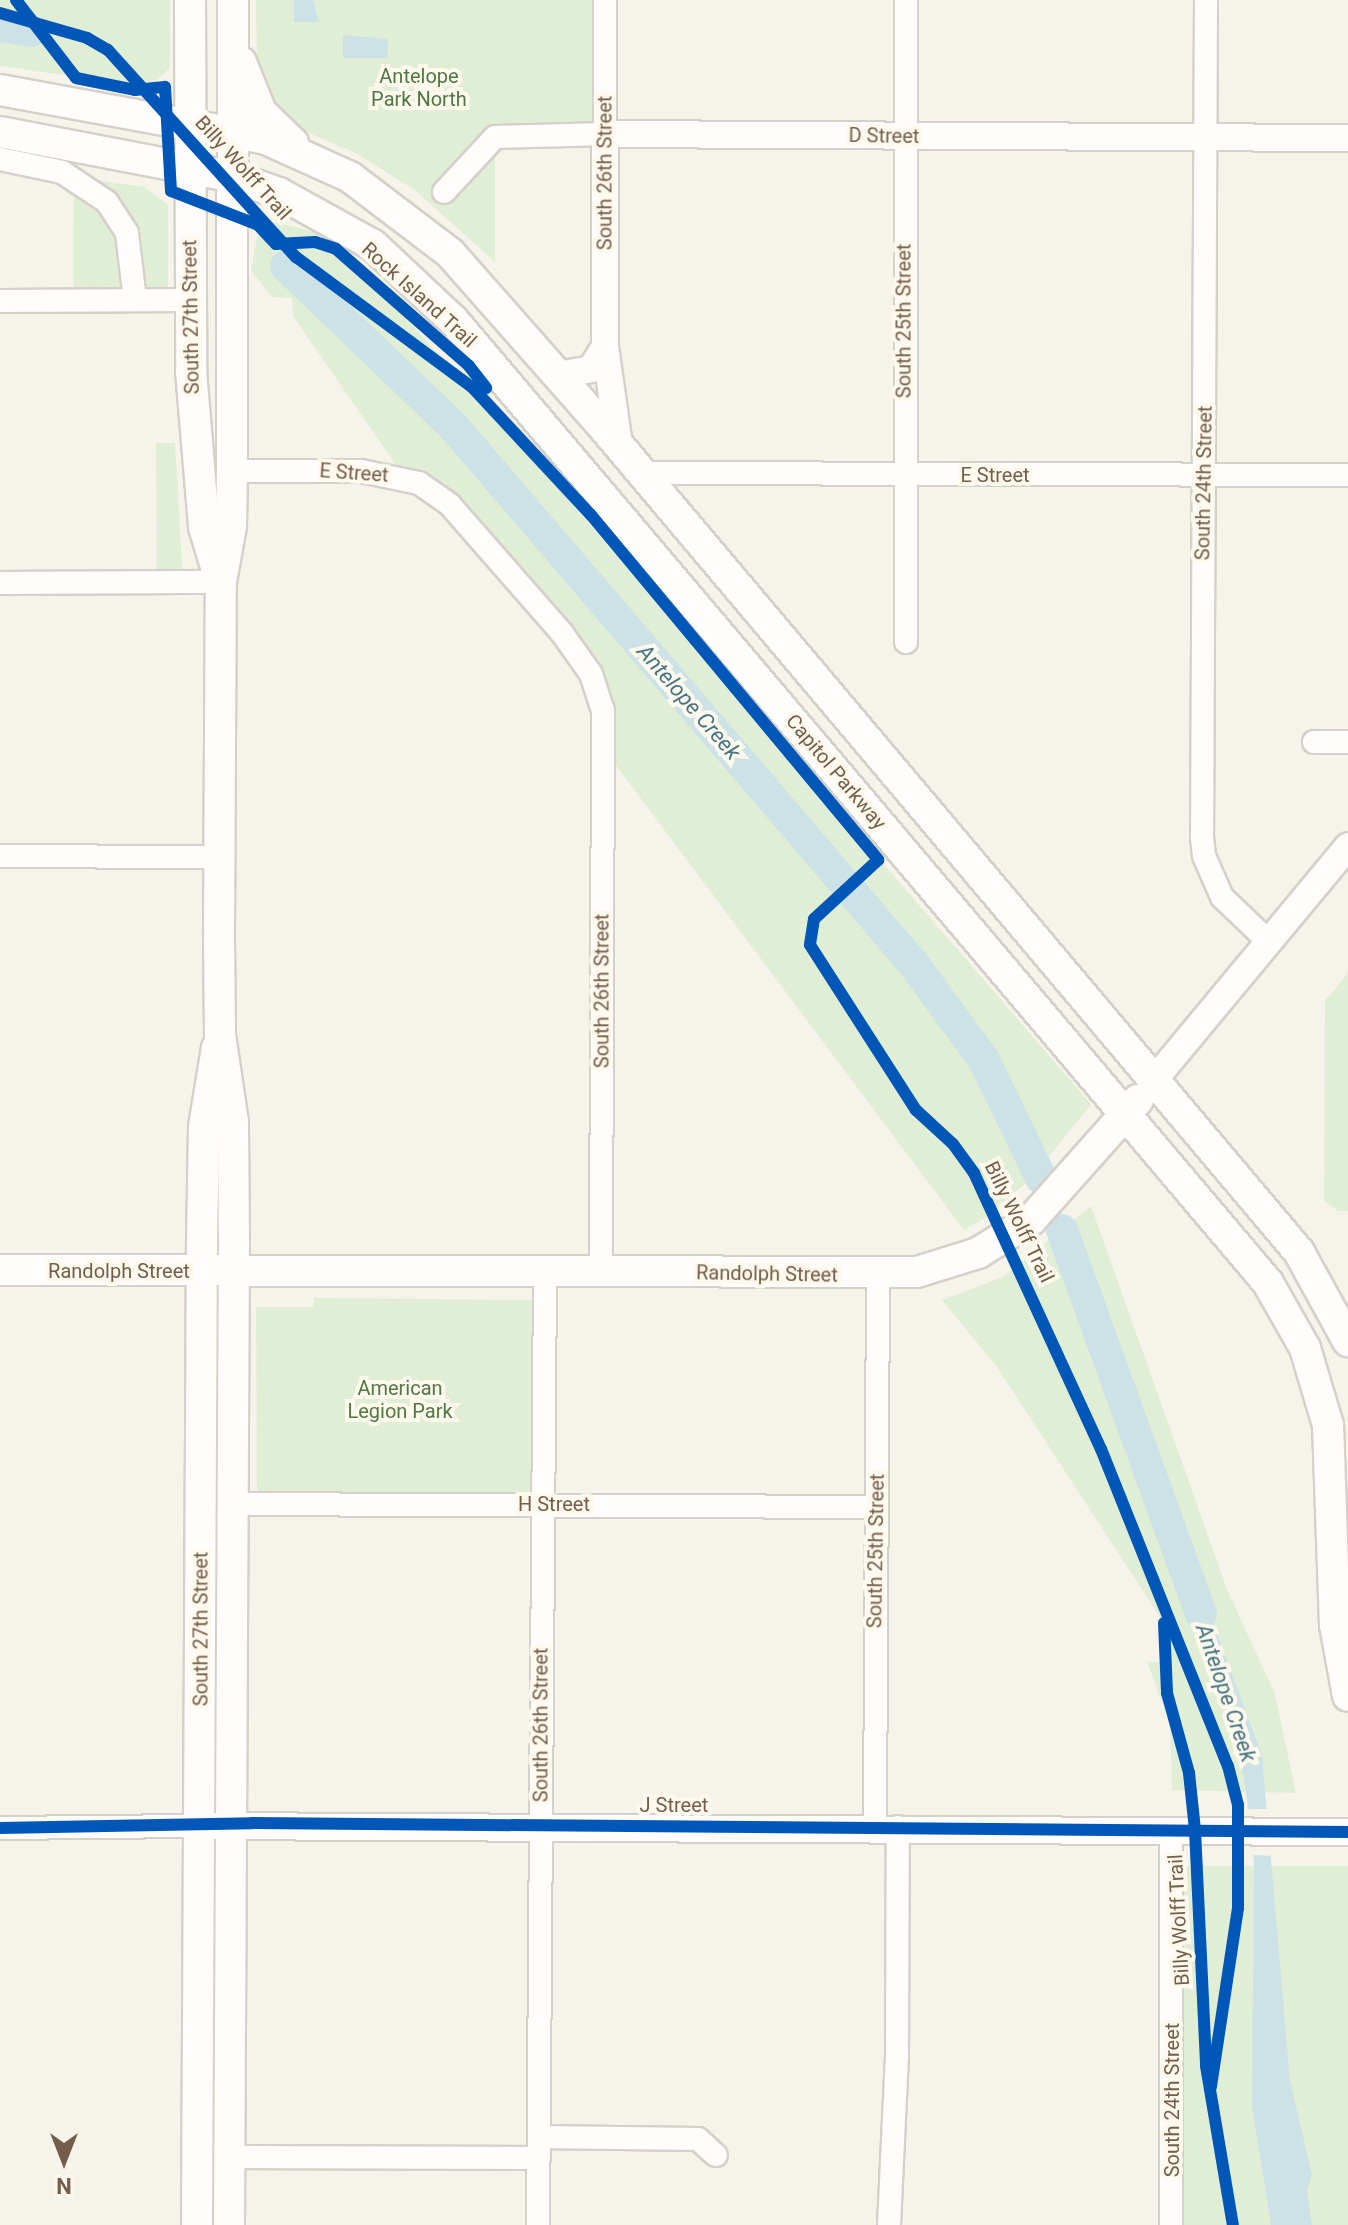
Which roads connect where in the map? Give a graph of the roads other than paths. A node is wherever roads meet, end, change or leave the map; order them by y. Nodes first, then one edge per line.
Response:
1 (190, 0) edge
2 (233, 0) edge
3 (605, 0) edge
4 (906, 0) edge
5 (1206, 0) edge
6 (233, 36) junction
7 (0, 90) edge
8 (190, 122) junction
9 (233, 130) junction
10 (0, 132) edge
11 (605, 134) junction
12 (905, 136) junction
13 (1206, 137) junction
14 (1348, 138) edge
15 (0, 159) edge
16 (191, 167) junction
17 (233, 177) junction
18 (350, 177) junction
19 (444, 192) dead end
20 (135, 300) junction
21 (189, 300) junction
22 (0, 301) edge
23 (605, 347) junction
24 (501, 375) junction
25 (558, 375) junction
26 (619, 445) junction
27 (232, 471) junction
28 (642, 473) junction
29 (903, 474) junction
30 (1204, 475) junction
31 (1348, 475) edge
32 (221, 582) junction
33 (0, 583) edge
34 (906, 642) dead end
35 (603, 710) joint
36 (1314, 742) dead end
37 (1348, 742) edge
38 (1348, 846) edge
39 (0, 856) edge
40 (220, 857) junction
41 (1269, 942) junction
42 (220, 1035) junction
43 (1154, 1080) junction
44 (1126, 1114) junction
45 (0, 1270) edge
46 (202, 1271) junction
47 (234, 1271) junction
48 (545, 1272) junction
49 (601, 1273) junction
50 (878, 1275) junction
51 (1348, 1341) edge
52 (232, 1504) junction
53 (542, 1504) junction
54 (876, 1507) junction
55 (1348, 1696) edge
56 (231, 1824) junction
57 (540, 1825) junction
58 (199, 1826) junction
59 (886, 1827) junction
60 (0, 1828) edge
61 (1171, 1830) junction
62 (1348, 1832) edge
63 (539, 2148) junction
64 (716, 2155) dead end
65 (229, 2157) junction
66 (197, 2225) edge
67 (229, 2225) edge
68 (538, 2225) edge
69 (889, 2225) edge
70 (1171, 2225) edge

1 - 8 main road, South 27th Street
2 - 6 main road, South 27th Street
3 - 11 street, South 26th Street
4 - 12 street, South 25th Street
5 - 13 street, South 24th Street
6 - 9 main road, South 27th Street
6 - 18 main road
7 - 8 main road
8 - 9 main road
8 - 16 main road, South 27th Street
9 - 17 main road, South 27th Street
9 - 18 main road
10 - 16 main road, Capitol Parkway
11 - 12 street, D Street
11 - 19 street, D Street
11 - 23 street, South 26th Street
12 - 13 street, D Street
12 - 29 street, South 25th Street
13 - 14 street, D Street
13 - 30 street, South 24th Street
15 - 20 street
16 - 17 main road, Capitol Parkway
16 - 21 main road, South 27th Street
17 - 24 main road, Capitol Parkway
17 - 27 main road, South 27th Street
18 - 25 main road
20 - 21 street
20 - 22 street
21 - 32 main road, South 27th Street
23 - 25 street
23 - 26 street, South 26th Street
24 - 28 main road
24 - 44 main road, Capitol Parkway
25 - 26 main road
26 - 28 main road
27 - 32 main road, South 27th Street
27 - 35 street, E Street
28 - 29 street, E Street
28 - 43 main road
29 - 30 street, E Street
29 - 34 street, South 25th Street
30 - 31 street, E Street
30 - 41 street, South 24th Street
32 - 33 street
32 - 40 main road, South 27th Street
35 - 49 street, South 26th Street
36 - 37 street
38 - 41 street, Randolph Street
39 - 40 street
40 - 42 main road, South 27th Street
41 - 43 street, Randolph Street
42 - 46 main road, South 27th Street
42 - 47 main road, South 27th Street
43 - 44 main road, Randolph Street
43 - 51 main road
44 - 50 main road, Randolph Street
44 - 55 main road, Capitol Parkway
45 - 46 main road, Randolph Street
46 - 47 main road, Randolph Street
46 - 58 main road, South 27th Street
47 - 48 main road, Randolph Street
47 - 52 main road, South 27th Street
48 - 49 main road, Randolph Street
48 - 53 street, South 26th Street
49 - 50 main road, Randolph Street
50 - 54 street, South 25th Street
52 - 53 street, H Street
52 - 56 main road, South 27th Street
53 - 54 street, H Street
53 - 57 street, South 26th Street
54 - 59 street, South 25th Street
56 - 57 street, J Street
56 - 58 street, J Street
56 - 65 main road, South 27th Street
57 - 59 street, J Street
57 - 63 street, South 26th Street
58 - 60 street, J Street
58 - 66 main road, South 27th Street
59 - 61 street, J Street
59 - 69 street, South 25th Street
61 - 62 street, J Street
61 - 70 street, South 24th Street
63 - 64 street
63 - 65 street
63 - 68 street, South 26th Street
65 - 67 main road, South 27th Street

